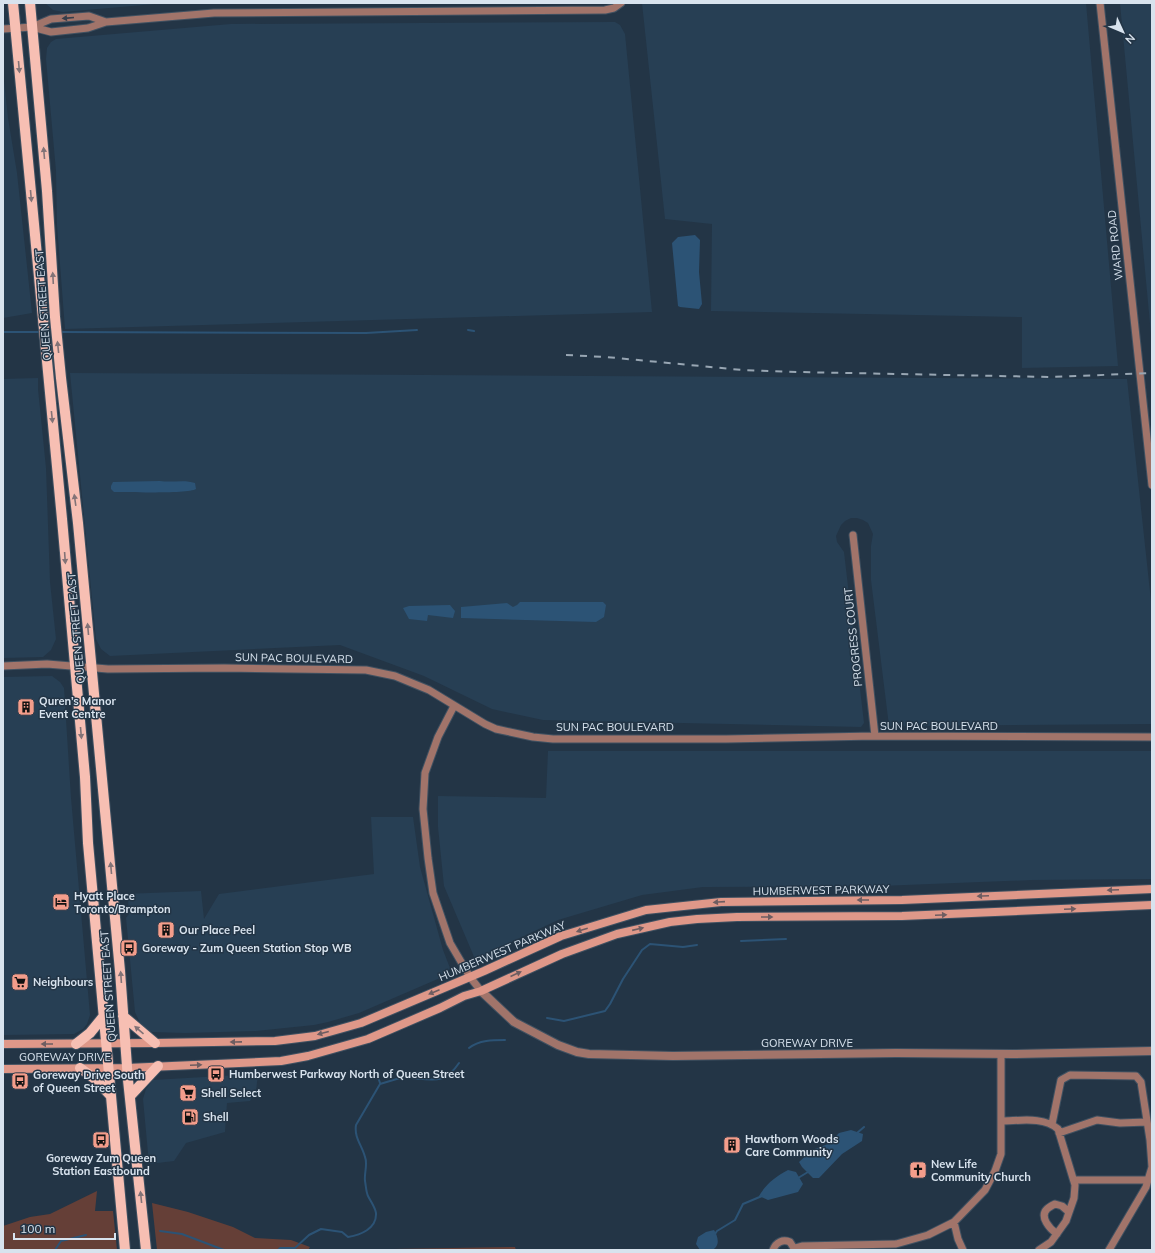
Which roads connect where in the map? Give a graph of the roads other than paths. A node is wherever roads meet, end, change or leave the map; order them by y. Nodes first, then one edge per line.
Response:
1 (12, 3) edge
2 (30, 3) edge
3 (621, 3) edge
4 (1100, 3) edge
5 (106, 22) junction
6 (32, 27) junction
7 (15, 28) junction
8 (3, 29) edge
9 (1152, 485) edge
10 (853, 535) dead end
11 (3, 666) edge
12 (75, 666) junction
13 (92, 668) junction
14 (454, 706) junction
15 (875, 736) junction
16 (1152, 738) edge
17 (1152, 889) edge
18 (1152, 905) edge
19 (470, 977) junction
20 (481, 991) junction
21 (123, 1016) junction
22 (104, 1017) junction
23 (155, 1043) junction
24 (3, 1044) edge
25 (76, 1044) junction
26 (106, 1044) junction
27 (125, 1044) junction
28 (1152, 1052) edge
29 (1001, 1054) junction
30 (158, 1066) junction
31 (80, 1068) junction
32 (109, 1068) junction
33 (127, 1068) junction
34 (3, 1069) edge
35 (111, 1096) junction
36 (130, 1096) junction
37 (1001, 1121) junction
38 (1147, 1122) junction
39 (1052, 1124) junction
40 (1059, 1133) junction
41 (1074, 1180) junction
42 (1148, 1180) junction
43 (1069, 1212) junction
44 (954, 1222) junction
45 (1057, 1234) junction
46 (795, 1249) edge
47 (125, 1250) edge
48 (146, 1250) edge
49 (773, 1250) edge
50 (963, 1250) edge
51 (1039, 1250) edge
52 (1109, 1250) edge

1 - 7 main road, QUEEN STREET EAST
2 - 6 main road, QUEEN STREET EAST
3 - 5 street
4 - 9 street, WARD ROAD
5 - 6 street
5 -> 6 street
6 - 7 street
13 -> 6 main road, QUEEN STREET EAST
7 - 8 street
7 -> 12 main road, QUEEN STREET EAST
10 - 15 street, PROGRESS COURT
11 - 12 street, SUN PAC BOULEVARD
12 - 13 street, SUN PAC BOULEVARD
12 -> 22 main road, QUEEN STREET EAST
13 - 14 street, SUN PAC BOULEVARD
21 -> 13 main road, QUEEN STREET EAST
14 - 15 street, SUN PAC BOULEVARD
14 - 19 street
15 - 16 street, SUN PAC BOULEVARD
17 -> 19 main road, HUMBERWEST PARKWAY
20 -> 18 main road
19 - 20 street
19 -> 23 main road, HUMBERWEST PARKWAY
20 - 29 street, GOREWAY DRIVE
30 -> 20 main road
23 -> 21 main road
21 - 27 main road, QUEEN STREET EAST
22 - 25 main road
22 - 26 main road, QUEEN STREET EAST
23 - 27 main road, HUMBERWEST PARKWAY
25 -> 24 main road, GOREWAY DRIVE
25 - 26 main road, GOREWAY DRIVE
26 - 27 main road, HUMBERWEST PARKWAY
26 - 32 main road, QUEEN STREET EAST
27 - 33 main road, QUEEN STREET EAST
28 - 29 street, GOREWAY DRIVE
29 - 37 street
30 - 33 main road
30 - 36 main road
31 - 32 main road, GOREWAY DRIVE
31 - 34 main road, GOREWAY DRIVE
31 - 35 main road
32 - 33 main road, GOREWAY DRIVE
32 - 35 main road, QUEEN STREET EAST
33 - 36 main road, QUEEN STREET EAST
35 - 47 main road, QUEEN STREET EAST
48 -> 36 main road, QUEEN STREET EAST
37 - 39 street
37 - 44 street
38 - 39 street
38 - 40 street
38 - 42 street
39 - 40 street
40 - 41 street
41 - 42 street
41 - 43 street
42 - 52 street
43 - 45 street
43 - 45 street
44 - 46 street
44 - 50 street
45 - 51 street
46 - 49 street

